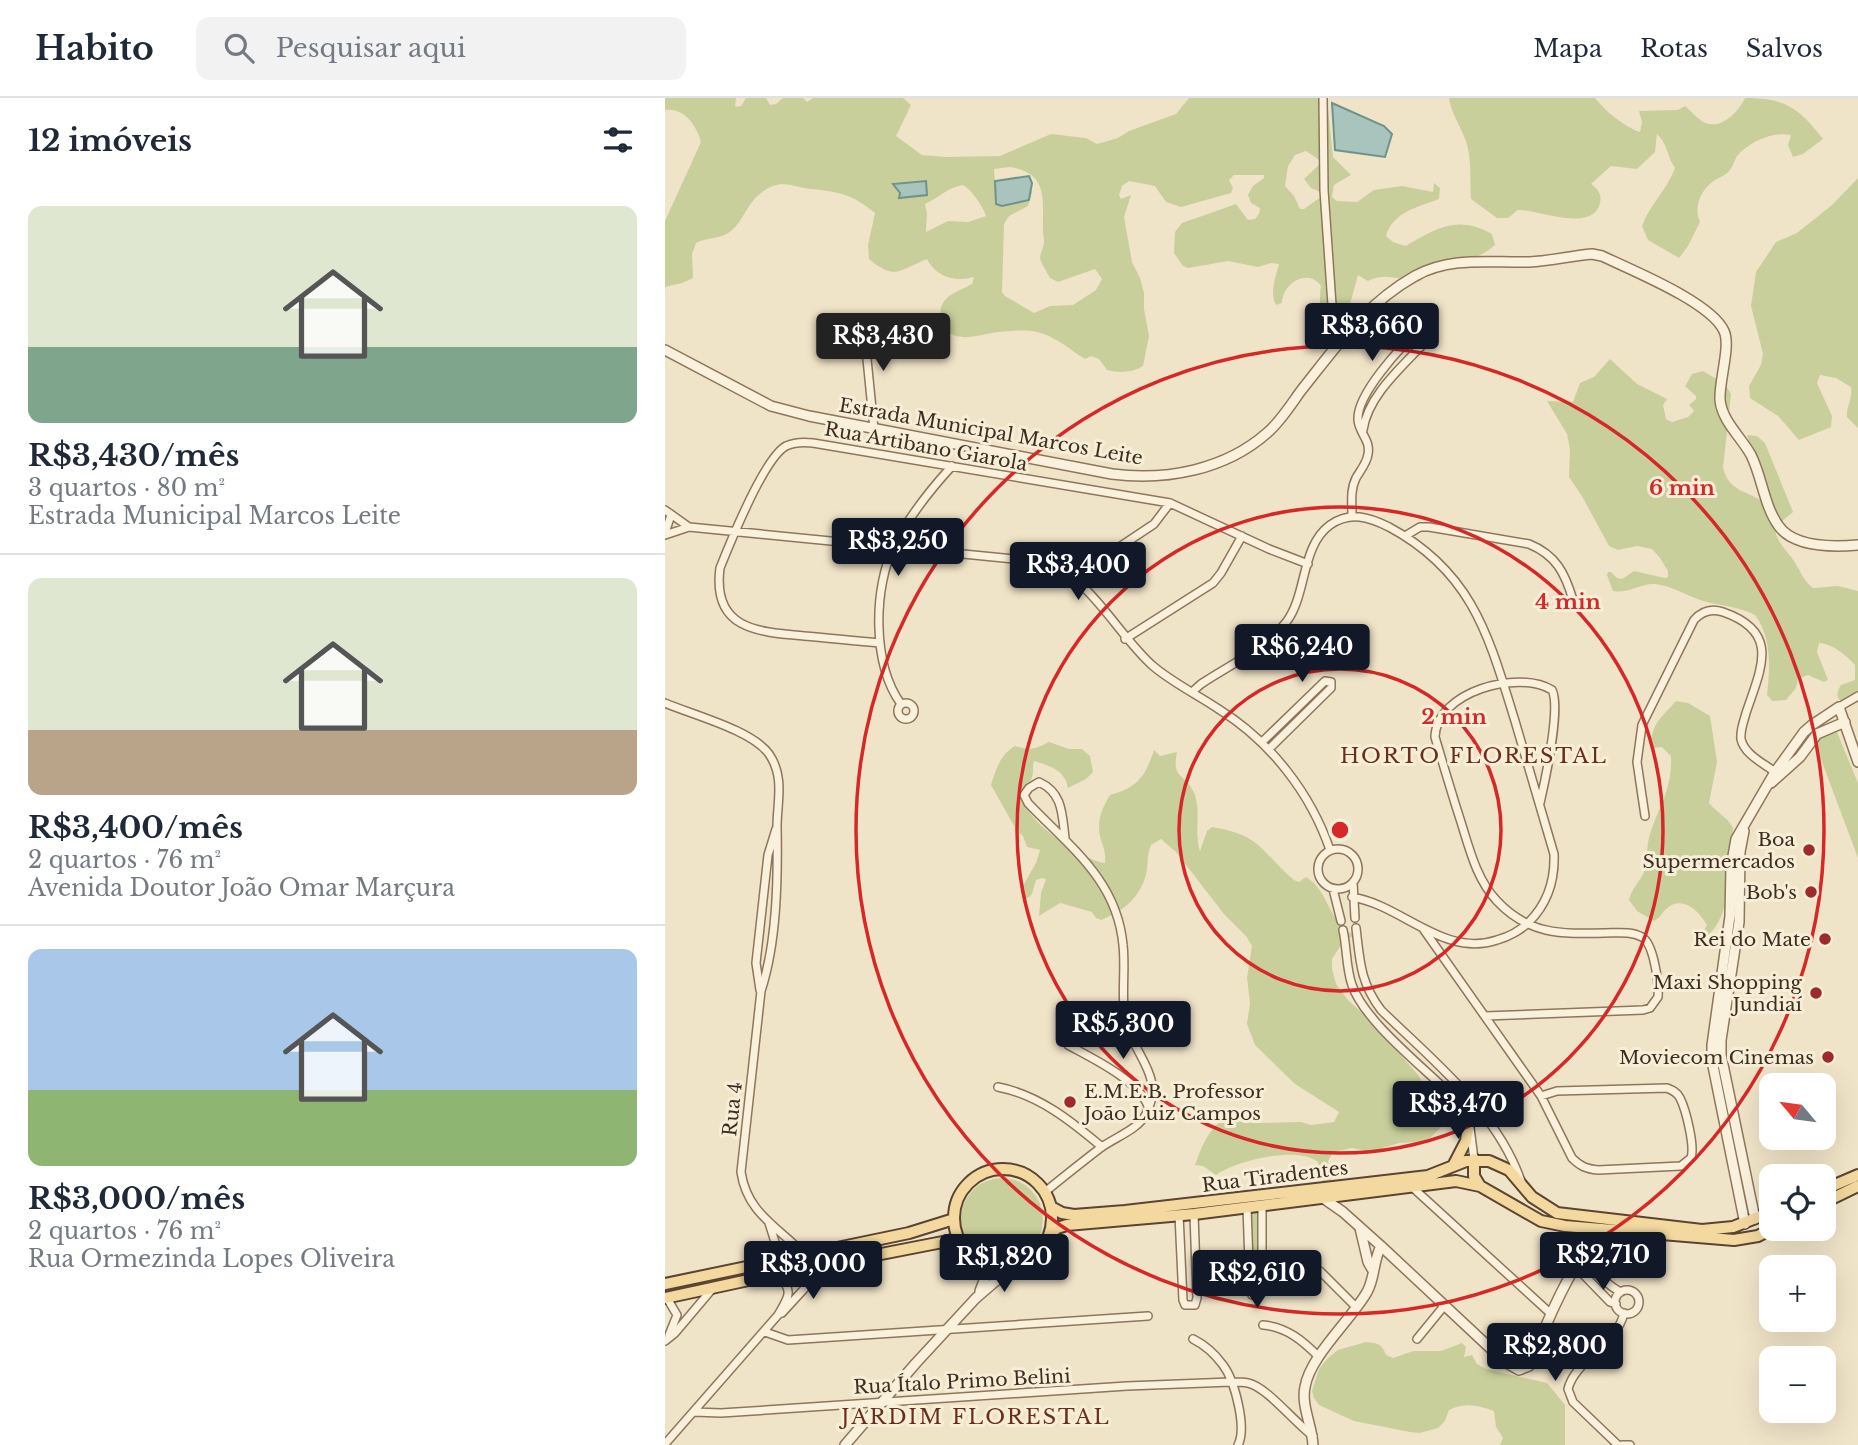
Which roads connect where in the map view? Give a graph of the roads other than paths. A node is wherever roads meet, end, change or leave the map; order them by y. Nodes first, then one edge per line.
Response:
1 (1323, 98) edge
2 (863, 320) dead end
3 (1335, 348) junction
4 (665, 350) edge
5 (1359, 407) junction
6 (1368, 412) junction
7 (874, 429) junction
8 (1363, 430) junction
9 (952, 466) junction
10 (1170, 503) junction
11 (668, 513) edge
12 (1352, 516) junction
13 (689, 527) junction
14 (736, 530) junction
15 (665, 534) edge
16 (1242, 536) junction
17 (1405, 536) junction
18 (1858, 545) edge
19 (894, 547) junction
20 (1308, 564) junction
21 (1073, 578) junction
22 (1573, 600) dead end
23 (1125, 639) junction
24 (880, 643) junction
25 (1503, 683) junction
26 (1192, 692) junction
27 (1858, 696) edge
28 (665, 703) edge
29 (901, 704) dead end
30 (1839, 707) junction
31 (1845, 722) junction
32 (1804, 732) junction
33 (1262, 742) junction
34 (1807, 748) junction
35 (1269, 749) junction
36 (1858, 762) edge
37 (1775, 772) junction
38 (1767, 787) junction
39 (1539, 804) junction
40 (1645, 816) dead end
41 (1746, 822) junction
42 (777, 825) junction
43 (1065, 838) junction
44 (1330, 850) junction
45 (1740, 867) junction
46 (1353, 882) junction
47 (1333, 889) junction
48 (1730, 893) junction
49 (1352, 897) junction
50 (1355, 918) dead end
51 (761, 920) junction
52 (773, 921) junction
53 (1341, 921) dead end
54 (1526, 925) junction
55 (1356, 928) dead end
56 (1424, 929) junction
57 (1343, 930) dead end
58 (759, 945) junction
59 (770, 947) junction
60 (1735, 953) junction
61 (1722, 967) junction
62 (761, 991) junction
63 (1485, 1016) junction
64 (1713, 1032) junction
65 (1068, 1045) dead end
66 (1721, 1055) junction
67 (998, 1087) dead end
68 (1541, 1096) junction
69 (1149, 1106) junction
70 (1488, 1119) junction
71 (1469, 1120) junction
72 (1102, 1147) junction
73 (1474, 1159) junction
74 (1453, 1166) junction
75 (1858, 1175) edge
76 (1836, 1184) edge
77 (1523, 1185) junction
78 (1411, 1186) junction
79 (1480, 1186) junction
80 (1858, 1186) edge
81 (1045, 1192) junction
82 (1497, 1194) junction
83 (1345, 1195) junction
84 (1836, 1197) edge
85 (1323, 1198) junction
86 (1262, 1206) junction
87 (1051, 1207) junction
88 (1247, 1207) junction
89 (1343, 1212) junction
90 (1194, 1214) junction
91 (1179, 1215) junction
92 (954, 1219) junction
93 (1759, 1220) edge
94 (769, 1222) junction
95 (1749, 1224) junction
96 (1359, 1226) junction
97 (1597, 1229) junction
98 (1049, 1235) junction
99 (1758, 1236) joint
100 (958, 1239) junction
101 (1734, 1240) junction
102 (1381, 1246) junction
103 (804, 1254) junction
104 (773, 1261) junction
105 (1577, 1262) junction
106 (983, 1263) junction
107 (827, 1264) junction
108 (1306, 1265) dead end
109 (1012, 1267) junction
110 (1373, 1269) junction
111 (778, 1274) junction
112 (665, 1284) edge
113 (713, 1288) junction
114 (1621, 1292) junction
115 (666, 1298) edge
116 (976, 1298) junction
117 (1616, 1304) junction
118 (1444, 1306) junction
119 (1356, 1307) junction
120 (1549, 1313) junction
121 (1624, 1313) junction
122 (778, 1315) junction
123 (1149, 1316) dead end
124 (1263, 1325) dead end
125 (946, 1330) junction
126 (765, 1332) junction
127 (1193, 1339) dead end
128 (1417, 1339) dead end
129 (666, 1340) edge
130 (1319, 1357) junction
131 (1231, 1382) junction
132 (884, 1402) junction
133 (694, 1412) junction
134 (1313, 1441) edge
135 (665, 1444) edge
136 (846, 1445) edge
137 (1238, 1445) edge
138 (1620, 1445) edge
139 (1630, 1445) edge

1 - 3 street
2 - 7 street
3 - 7 street, Estrada Municipal Marcos Leite
3 - 18 street, Estrada Municipal Marcos Leite
4 - 7 street, Estrada Municipal Marcos Leite
5 - 6 street
5 - 6 street
5 - 8 street
6 - 8 street
8 - 12 street
9 - 10 street, Rua Artibano Giarola
9 - 14 street, Rua Artibano Giarola
9 - 19 street
10 - 16 street, Rua Artibano Giarola
10 - 21 street
11 - 13 street
11 - 15 street
12 - 17 street
12 - 20 street
13 - 14 street
13 - 15 street
14 - 19 street
14 - 24 street, Rua Artibano Giarola
16 - 20 street, Rua Artibano Giarola
16 - 23 street
17 - 22 street
17 - 25 street
19 - 21 street
19 - 24 street
20 - 26 street
21 - 23 street
23 - 26 street
24 - 29 street
25 - 39 street
25 - 39 street
25 - 54 street
26 - 33 street
27 - 30 street
28 - 42 street, Rua 4
30 - 31 street
30 - 32 street
31 - 34 street
31 - 36 street
32 - 34 street
32 - 37 street
33 - 35 street
33 - 35 street
34 - 38 street
35 - 44 street
37 - 38 street
37 - 40 street
38 - 41 street
39 - 54 street
41 - 45 street
41 - 48 street
42 - 51 street, Rua 4
42 - 52 street, Rua 4
43 - 43 street
43 - 69 street
44 - 46 street
44 - 47 street
45 - 48 street
45 - 60 street
46 - 47 street
46 - 49 street
47 - 53 street
48 - 61 street
49 - 50 street
49 - 56 street
51 - 52 street
51 - 58 street, Rua 4
52 - 59 street, Rua 4
54 - 56 street
54 - 63 street
55 - 70 street
56 - 63 street
57 - 71 street
58 - 59 street
58 - 62 street, Rua 4
59 - 62 street, Rua 4
60 - 61 street
60 - 66 street
61 - 64 street
62 - 94 street, Rua 4
63 - 68 street
64 - 66 street
64 - 95 street
65 - 69 street
66 - 95 street
67 - 72 street
68 - 68 street
69 - 72 street
70 - 71 street
70 - 77 street
71 - 73 street
71 - 74 main road
72 - 81 street
73 - 74 main road, Rua Tiradentes
73 - 77 main road
73 - 79 main road
74 - 87 main road, Rua Tiradentes
75 - 76 main road
77 - 82 main road
77 - 95 main road
78 - 79 main road, Rua Tiradentes
78 - 83 main road, Rua Tiradentes
78 - 120 street
79 - 82 main road, Rua Tiradentes
80 - 84 main road
81 - 87 main road
81 - 92 main road
82 - 97 main road, Rua Tiradentes
83 - 85 main road, Rua Tiradentes
83 - 89 street
85 - 86 main road, Rua Tiradentes
85 - 89 street
86 - 88 main road, Rua Tiradentes
86 - 88 street
87 - 98 main road
88 - 90 main road, Rua Tiradentes
89 - 96 street
90 - 91 main road, Rua Tiradentes
90 - 91 street
91 - 98 main road, Rua Tiradentes
92 - 100 main road
92 - 103 main road
93 - 95 main road
94 - 103 street, Rua 4
94 - 104 street
95 - 99 main road
95 - 101 main road
96 - 102 street
96 - 110 street
97 - 101 main road, Rua Tiradentes
97 - 105 street
98 - 109 main road
99 - 101 main road, Rua Tiradentes
100 - 106 main road
100 - 107 main road
102 - 110 street
102 - 118 street
103 - 104 main road
104 - 112 main road
105 - 114 street
105 - 117 street
105 - 120 street
106 - 109 main road
106 - 116 street
107 - 111 main road
107 - 122 street
108 - 119 street
109 - 116 street
110 - 119 street
111 - 113 main road
111 - 122 street
113 - 115 main road
113 - 129 street
114 - 117 street
114 - 121 street
115 - 129 street
116 - 125 street
117 - 121 street
118 - 120 street
118 - 128 street
119 - 130 street
121 - 138 street
122 - 126 street
123 - 125 street
124 - 130 street
125 - 126 street
125 - 132 street
126 - 133 street
127 - 131 street
130 - 134 street
131 - 132 street, Rua Ítalo Primo Belini
131 - 134 street, Rua Ítalo Primo Belini
131 - 137 street
132 - 133 street, Rua Ítalo Primo Belini
132 - 136 street
133 - 135 street
138 - 139 street

